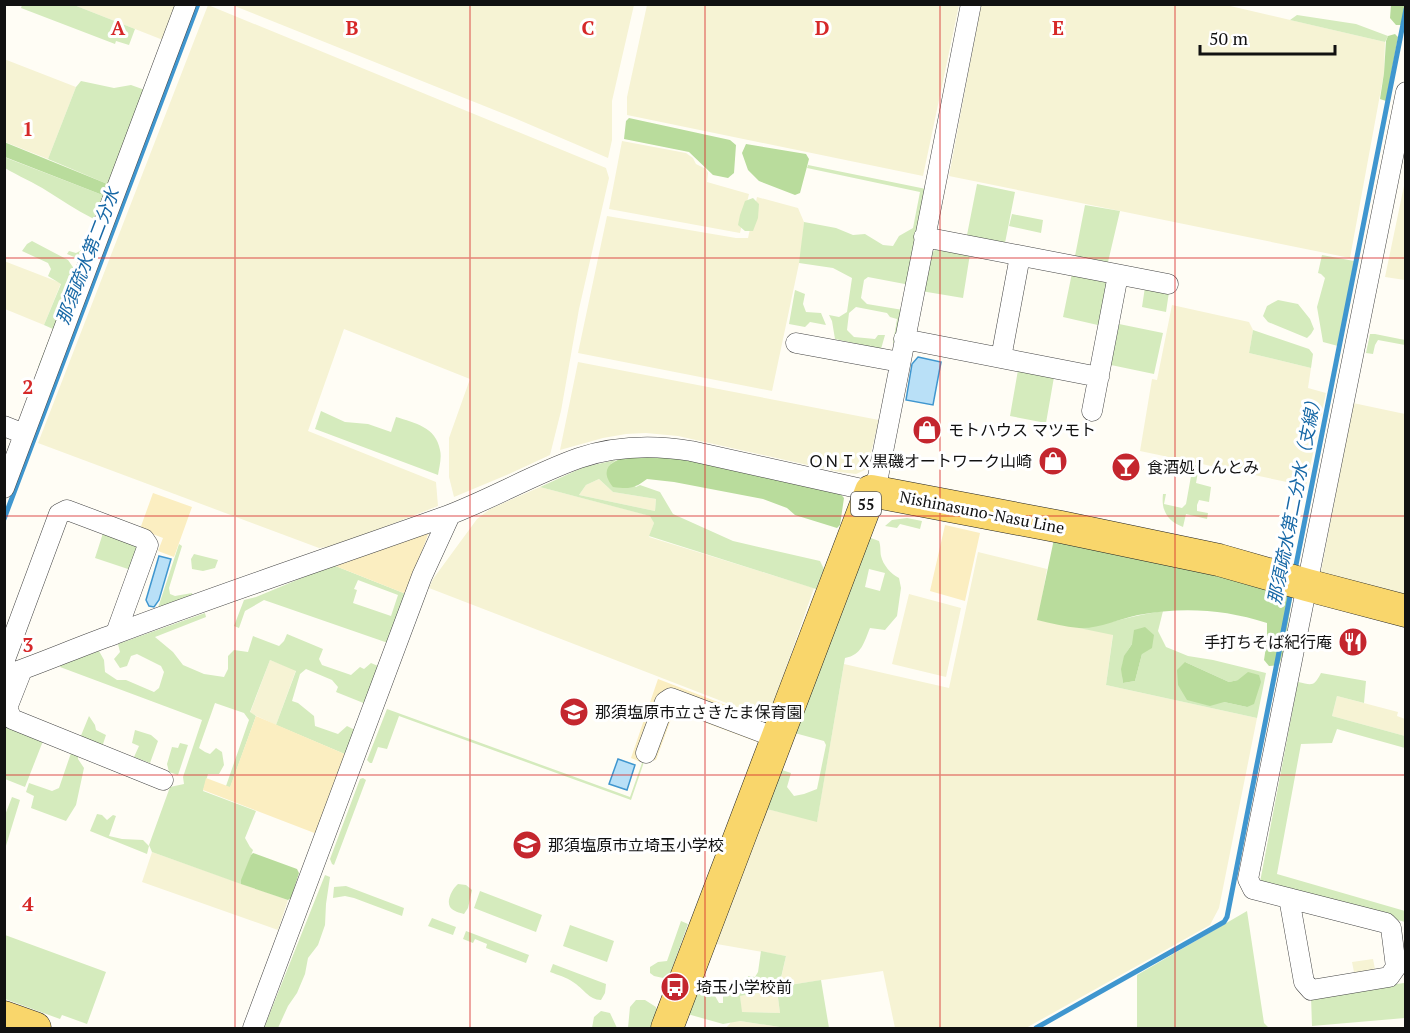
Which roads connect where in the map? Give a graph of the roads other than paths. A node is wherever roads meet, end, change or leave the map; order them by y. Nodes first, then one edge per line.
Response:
1 (186, 4) edge
2 (970, 4) edge
3 (1406, 92) edge
4 (924, 237) junction
5 (1020, 256) junction
6 (1119, 274) junction
7 (1168, 284) dead end
8 (904, 339) junction
9 (796, 343) dead end
10 (1001, 358) junction
11 (900, 362) junction
12 (1099, 377) junction
13 (1092, 411) dead end
14 (4, 426) edge
15 (24, 434) junction
16 (4, 488) edge
17 (871, 491) junction
18 (450, 515) junction
19 (1307, 585) junction
20 (1406, 611) edge
21 (116, 633) junction
22 (10, 669) edge
23 (777, 738) junction
24 (646, 753) dead end
25 (163, 780) dead end
26 (1289, 898) junction
27 (4, 1017) edge
28 (35, 1029) edge
29 (253, 1029) edge
30 (667, 1029) edge

1 - 15 street
2 - 4 street
3 - 19 street
4 - 5 street
4 - 8 street
5 - 6 street
5 - 10 street
6 - 7 street
6 - 12 street
8 - 10 street
8 - 11 street
9 - 11 street
10 - 12 street
11 - 17 street
12 - 13 street
14 - 15 street
15 - 16 street
17 - 18 street
17 - 19 main road, Nishinasuno-Nasu Line / 55
17 - 23 main road, 55
18 - 21 street
18 - 29 street
19 - 20 main road, Nishinasuno-Nasu Line / 55
19 - 26 street
21 - 22 street
21 - 22 street
22 - 25 street
23 - 24 street
23 - 30 main road, 55
26 - 26 street
27 - 28 main road

